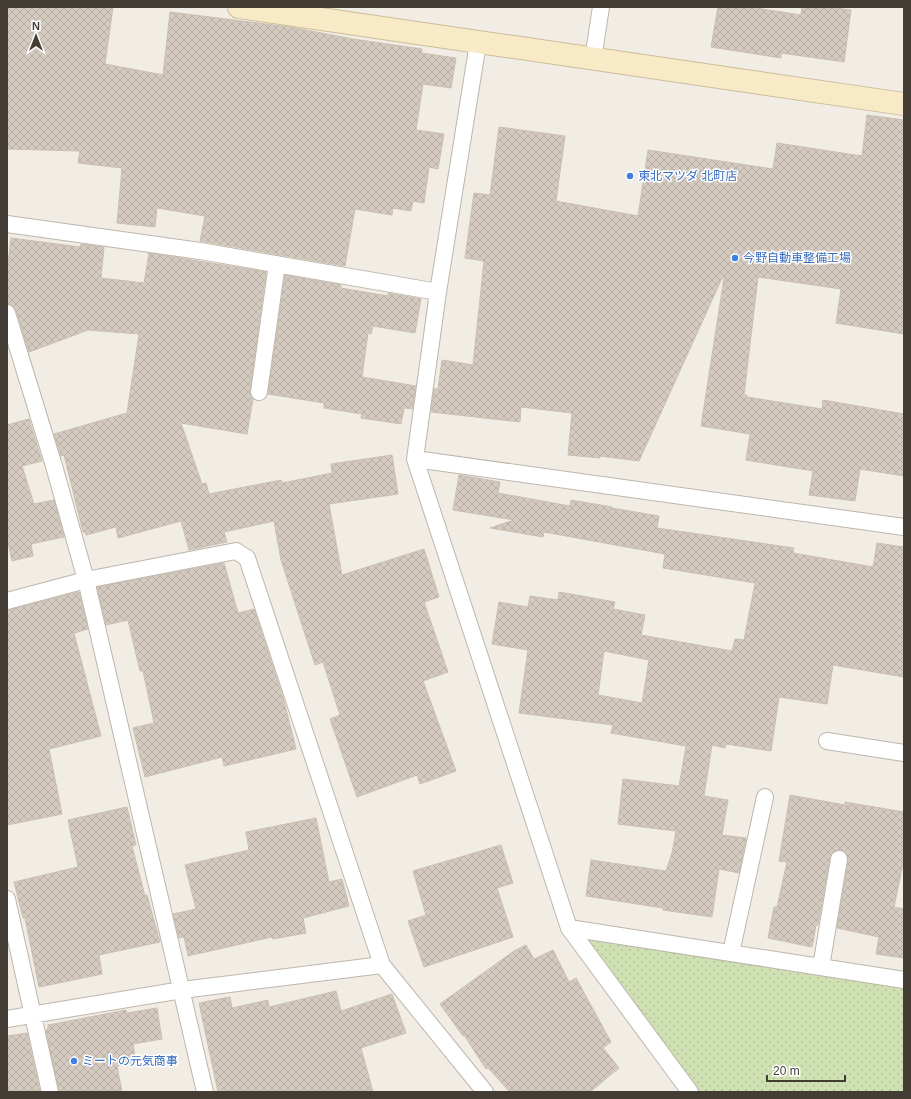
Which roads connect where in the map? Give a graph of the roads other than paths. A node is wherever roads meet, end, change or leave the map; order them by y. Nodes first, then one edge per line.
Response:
1 (240, 7) edge
2 (601, 7) edge
3 (478, 43) junction
4 (593, 59) junction
5 (904, 104) edge
6 (7, 224) edge
7 (277, 264) junction
8 (438, 292) junction
9 (7, 314) edge
10 (259, 392) dead end
11 (415, 459) junction
12 (904, 527) edge
13 (86, 580) junction
14 (7, 601) edge
15 (826, 741) dead end
16 (904, 753) edge
17 (765, 797) dead end
18 (838, 859) dead end
19 (7, 899) edge
20 (569, 928) junction
21 (731, 953) junction
22 (382, 965) junction
23 (821, 967) junction
24 (904, 980) edge
25 (182, 990) junction
26 (33, 1015) junction
27 (7, 1019) edge
28 (50, 1092) edge
29 (205, 1092) edge
30 (485, 1092) edge
31 (690, 1092) edge

1 - 3 street
2 - 4 lane
3 - 4 street
3 - 8 lane
4 - 5 street
6 - 7 lane
7 - 8 lane
7 - 10 lane
8 - 11 lane
9 - 13 lane
11 - 12 lane
11 - 20 lane
13 - 14 lane
13 - 22 lane
13 - 25 lane
15 - 16 lane
17 - 21 lane
18 - 23 lane
19 - 26 lane
20 - 21 lane
20 - 31 lane
21 - 23 lane
22 - 25 lane
22 - 30 lane
23 - 24 lane
25 - 26 lane
25 - 29 lane
26 - 27 lane
26 - 28 lane

